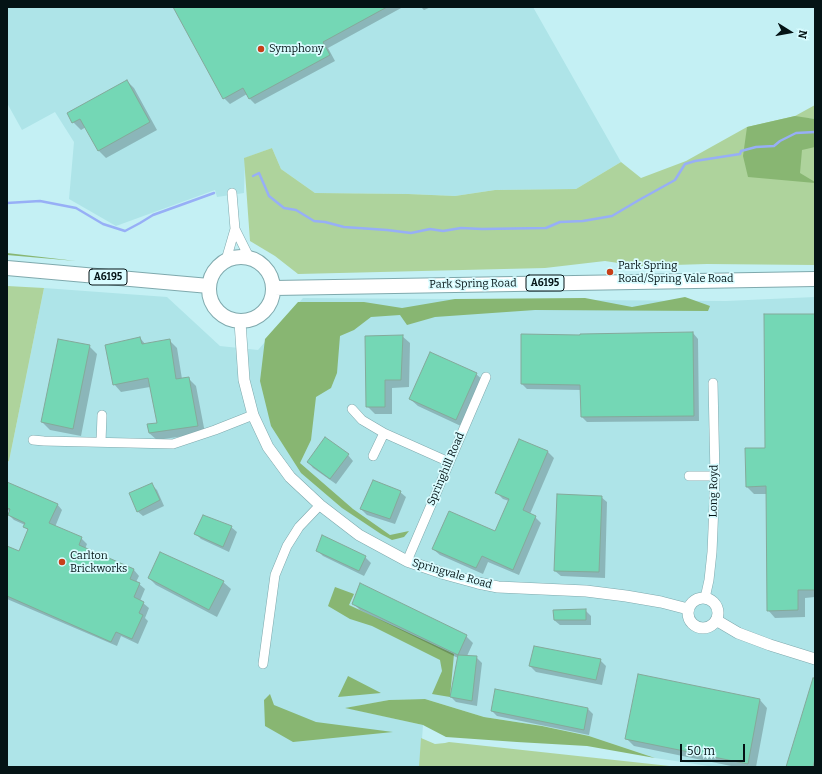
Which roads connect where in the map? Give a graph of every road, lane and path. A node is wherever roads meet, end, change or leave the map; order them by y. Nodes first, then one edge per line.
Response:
1 (232, 193) dead end
2 (235, 229) junction
3 (249, 257) junction
4 (226, 260) junction
5 (7, 268) edge
6 (815, 279) edge
7 (209, 286) junction
8 (274, 288) junction
9 (240, 322) junction
10 (486, 376) dead end
11 (714, 384) dead end
12 (352, 409) dead end
13 (102, 415) dead end
14 (252, 415) junction
15 (384, 433) junction
16 (33, 440) dead end
17 (101, 442) junction
18 (373, 456) dead end
19 (449, 462) junction
20 (688, 476) dead end
21 (715, 476) junction
22 (320, 505) junction
23 (406, 561) junction
24 (705, 598) junction
25 (688, 609) junction
26 (716, 620) junction
27 (815, 658) edge
28 (263, 664) dead end

1 - 2 street
2 - 3 street
2 - 4 street
3 - 4 main road
3 - 8 main road
4 - 7 main road
5 - 7 main road, A6195
6 - 8 main road, Park Spring Road / A6195
7 - 9 main road
8 - 9 main road
9 - 14 street, Springvale Road
10 - 19 street, Springhill Road
11 - 21 street, Long Royd
12 - 15 street
13 - 17 street
14 - 17 street
14 - 22 street, Springvale Road
15 - 18 street
15 - 19 street
16 - 17 street
19 - 23 street, Springhill Road
20 - 21 street
21 - 24 street, Long Royd
22 - 23 street, Springvale Road
22 - 28 street
23 - 25 street, Springvale Road
24 - 25 street
24 - 26 street
25 - 26 street
26 - 27 street

